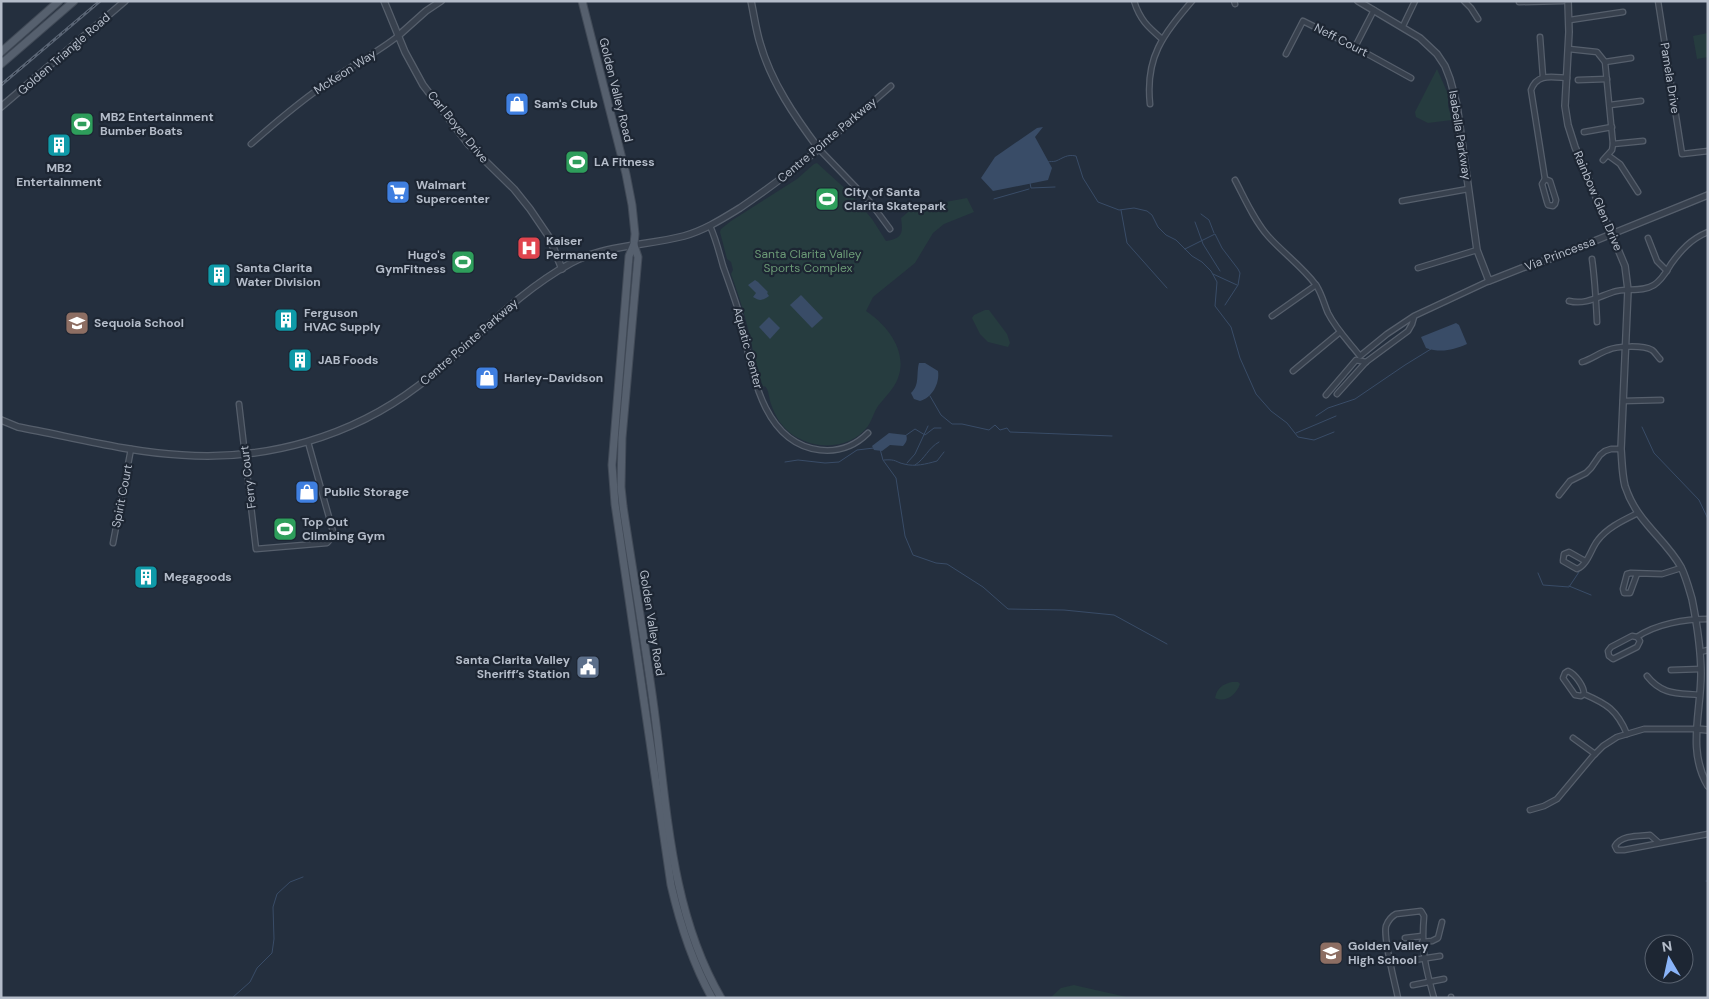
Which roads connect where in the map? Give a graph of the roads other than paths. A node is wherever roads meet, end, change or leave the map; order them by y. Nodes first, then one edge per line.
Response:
1 (59, 1) edge
2 (67, 1) edge
3 (74, 1) edge
4 (126, 1) edge
5 (384, 1) edge
6 (441, 1) edge
7 (582, 1) edge
8 (752, 1) edge
9 (1134, 1) edge
10 (1192, 1) edge
11 (1358, 1) edge
12 (1416, 1) edge
13 (1464, 1) edge
14 (1563, 1) edge
15 (1568, 1) edge
16 (1658, 1) edge
17 (1519, 2) edge
18 (1374, 10) junction
19 (1623, 12) dead end
20 (1478, 19) dead end
21 (1570, 20) junction
22 (1403, 26) junction
23 (39, 32) junction
24 (398, 36) junction
25 (1540, 37) dead end
26 (1162, 39) junction
27 (1355, 47) junction
28 (1568, 49) junction
29 (1, 52) edge
30 (1286, 54) dead end
31 (1631, 58) dead end
32 (1605, 62) junction
33 (1, 64) edge
34 (1544, 77) junction
35 (1411, 78) dead end
36 (1567, 78) junction
37 (1608, 79) junction
38 (1578, 80) dead end
39 (891, 86) dead end
40 (1640, 101) dead end
41 (1150, 104) dead end
42 (1610, 105) junction
43 (1, 107) edge
44 (1612, 127) junction
45 (1584, 132) dead end
46 (1643, 141) dead end
47 (250, 144) dead end
48 (1613, 144) junction
49 (819, 149) junction
50 (1708, 151) edge
51 (1609, 156) junction
52 (1603, 160) dead end
53 (1545, 179) junction
54 (1235, 180) dead end
55 (1468, 189) junction
56 (1638, 192) dead end
57 (1708, 195) edge
58 (1402, 201) dead end
59 (710, 226) junction
60 (890, 229) dead end
61 (1708, 232) edge
62 (1612, 234) junction
63 (1648, 238) dead end
64 (634, 244) junction
65 (1477, 250) junction
66 (1592, 259) dead end
67 (1418, 268) dead end
68 (562, 269) junction
69 (1667, 271) junction
70 (1489, 281) junction
71 (1316, 286) junction
72 (1628, 290) junction
73 (1596, 299) junction
74 (1569, 301) dead end
75 (1272, 316) dead end
76 (1414, 316) junction
77 (1597, 322) dead end
78 (1340, 332) junction
79 (1626, 347) junction
80 (1660, 359) dead end
81 (1366, 362) junction
82 (1582, 362) dead end
83 (1293, 371) dead end
84 (1337, 394) dead end
85 (1326, 395) dead end
86 (1661, 400) dead end
87 (1623, 401) junction
88 (239, 404) dead end
89 (1, 420) edge
90 (868, 433) dead end
91 (308, 442) junction
92 (131, 449) junction
93 (1621, 449) junction
94 (246, 454) junction
95 (1560, 495) dead end
96 (1638, 513) junction
97 (113, 543) dead end
98 (1585, 562) junction
99 (1681, 568) junction
100 (1637, 574) junction
101 (1696, 619) junction
102 (1708, 619) edge
103 (1637, 637) junction
104 (1708, 650) edge
105 (1700, 652) junction
106 (1700, 669) junction
107 (1671, 670) dead end
108 (1647, 676) dead end
109 (1584, 694) junction
110 (1699, 695) junction
111 (1697, 729) junction
112 (1708, 730) edge
113 (1627, 734) junction
114 (1574, 738) dead end
115 (1595, 754) junction
116 (1708, 786) edge
117 (1530, 810) dead end
118 (1708, 834) edge
119 (1659, 843) junction
120 (1442, 922) dead end
121 (1422, 936) junction
122 (1405, 938) dead end
123 (1422, 942) junction
124 (1440, 956) dead end
125 (1424, 958) junction
126 (1408, 961) dead end
127 (1444, 979) dead end
128 (1430, 981) junction
129 (1413, 984) dead end
130 (712, 998) edge
131 (721, 998) edge
132 (1398, 998) edge
133 (1434, 998) edge

1 - 29 main road
2 - 23 main road
3 - 23 main road
4 - 43 street, Golden Triangle Road
5 - 24 street, Carl Boyer Drive
6 - 24 street, McKeon Way
7 - 64 main road, Golden Valley Road
8 - 49 street
9 - 26 street
10 - 26 street
11 - 18 street, Isabella Parkway
12 - 22 street
13 - 20 street
14 - 17 street
15 - 21 street, Rainbow Glen Drive
16 - 50 street, Pamela Drive
18 - 22 street, Isabella Parkway
18 - 27 street
19 - 21 street
21 - 28 street, Rainbow Glen Drive
22 - 55 street, Isabella Parkway
23 - 33 main road
24 - 47 street, McKeon Way
24 - 68 street, Carl Boyer Drive
25 - 34 street
26 - 41 street
27 - 30 street, Neff Court
27 - 35 street, Neff Court
28 - 32 street
28 - 36 street, Rainbow Glen Drive
31 - 32 street
32 - 37 street
34 - 36 street
34 - 53 street
36 - 62 street, Rainbow Glen Drive
37 - 38 street
37 - 42 street
39 - 49 street, Centre Pointe Parkway
40 - 42 street
42 - 44 street
44 - 45 street
44 - 48 street
46 - 48 street
48 - 51 street
49 - 59 street, Centre Pointe Parkway
49 - 60 street
51 - 52 street
51 - 56 street
53 - 53 street
54 - 71 street
55 - 58 street
55 - 65 street, Isabella Parkway
57 - 62 street, Via Princessa
59 - 64 street, Centre Pointe Parkway
59 - 90 street, Aquatic Center
61 - 69 street
62 - 70 street, Via Princessa
62 - 72 street, Rainbow Glen Drive
63 - 69 street
64 - 68 street, Centre Pointe Parkway
64 - 130 main road, Golden Valley Road
64 - 131 main road, Golden Valley Road
65 - 67 street
65 - 70 street, Isabella Parkway
66 - 73 street
68 - 91 street, Centre Pointe Parkway
69 - 72 street
70 - 76 street, Via Princessa
71 - 75 street
71 - 78 street
72 - 73 street
72 - 79 street, Rainbow Glen Drive
73 - 74 street
73 - 77 street
76 - 78 street, Via Princessa
76 - 81 street
78 - 83 street
79 - 80 street
79 - 82 street
79 - 87 street, Rainbow Glen Drive
81 - 84 street
81 - 85 street
86 - 87 street
87 - 93 street, Rainbow Glen Drive
88 - 94 street, Ferry Court
89 - 92 street, Centre Pointe Parkway
91 - 94 street, Centre Pointe Parkway
91 - 94 street, Ferry Court
92 - 94 street, Centre Pointe Parkway
92 - 97 street, Spirit Court
93 - 95 street
93 - 96 street, Rainbow Glen Drive
96 - 98 street
96 - 99 street, Rainbow Glen Drive
98 - 98 street
99 - 100 street
99 - 101 street, Rainbow Glen Drive
100 - 100 street
101 - 102 street
101 - 103 street
101 - 105 street, Rainbow Glen Drive
103 - 103 street
104 - 105 street
105 - 106 street, Rainbow Glen Drive
106 - 107 street
106 - 110 street, Rainbow Glen Drive
108 - 110 street
109 - 109 street
109 - 113 street
110 - 111 street, Rainbow Glen Drive
111 - 112 street
111 - 113 street
111 - 116 street, Rainbow Glen Drive
113 - 115 street
114 - 115 street
115 - 117 street
118 - 119 street
119 - 119 street
120 - 123 street
121 - 122 street
121 - 123 street
121 - 132 street
123 - 125 street
124 - 125 street
125 - 126 street
125 - 128 street
127 - 128 street
128 - 129 street
128 - 133 street

